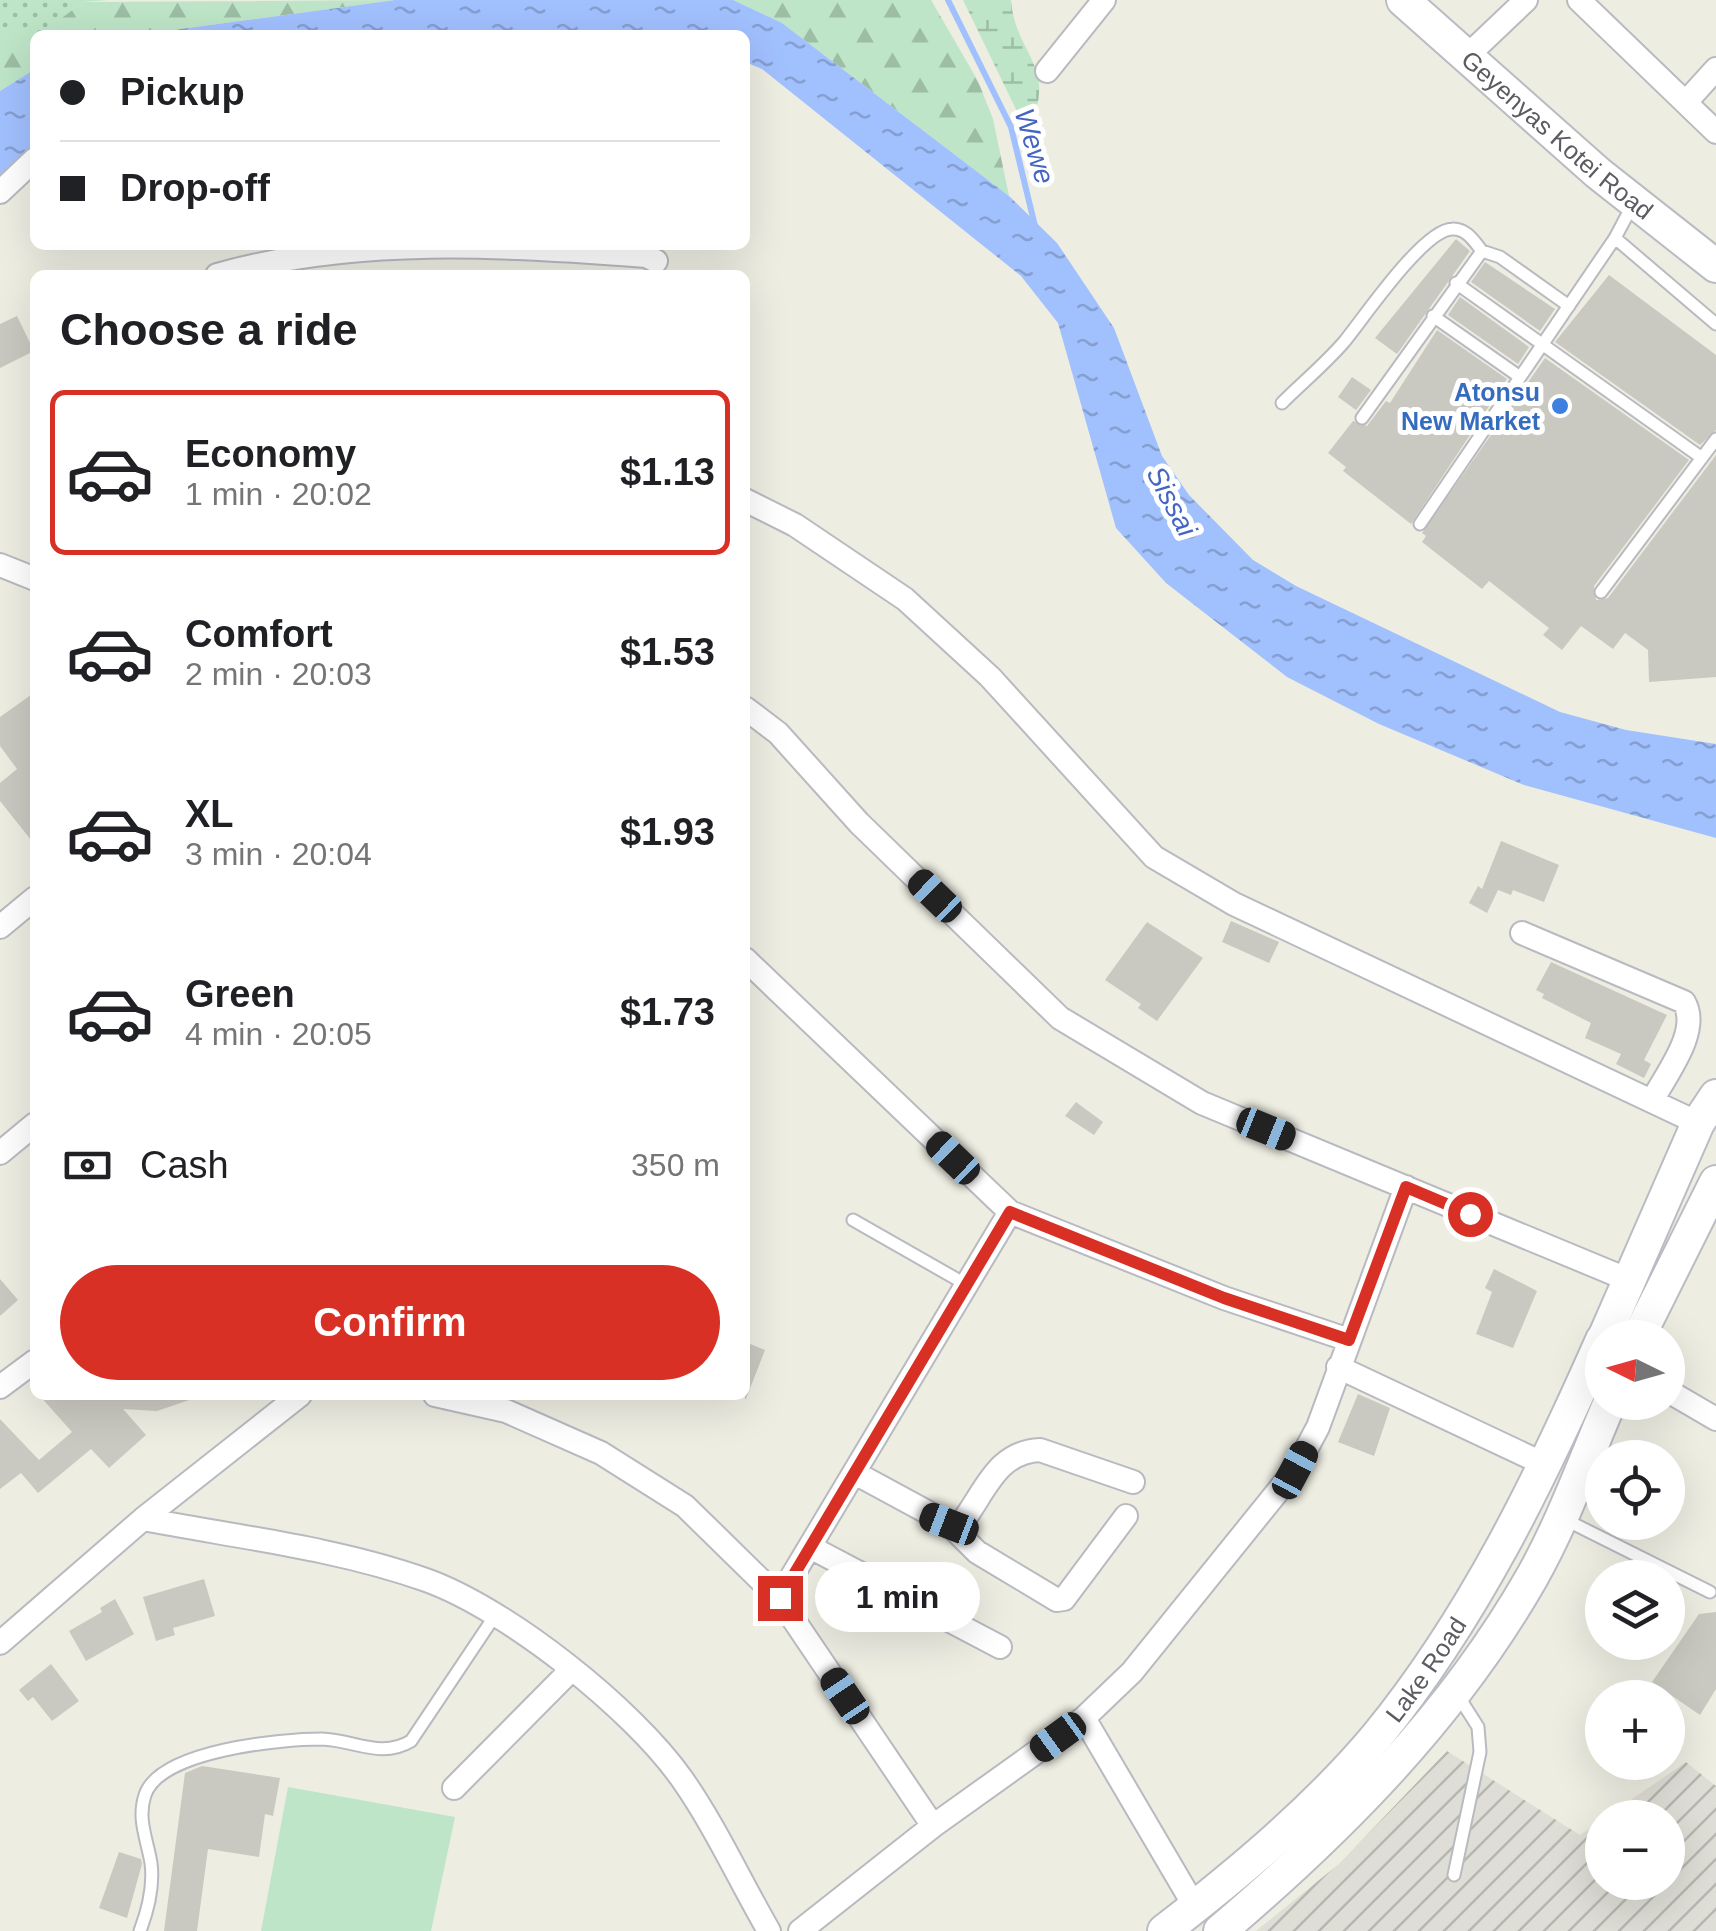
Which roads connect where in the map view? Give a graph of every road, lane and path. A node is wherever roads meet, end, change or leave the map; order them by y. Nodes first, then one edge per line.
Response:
1 (1104, 0) edge
2 (1403, 0) edge
3 (1526, 0) edge
4 (1589, 3) edge
5 (1466, 57) junction
6 (1716, 70) edge
7 (1048, 71) dead end
8 (1686, 102) junction
9 (1716, 132) edge
10 (30, 164) edge
11 (0, 192) edge
12 (1635, 201) junction
13 (1615, 238) junction
14 (360, 250) edge
15 (572, 250) edge
16 (1482, 251) junction
17 (1712, 254) edge
18 (658, 260) edge
19 (246, 270) edge
20 (1456, 283) junction
21 (1569, 306) junction
22 (1434, 316) junction
23 (1716, 324) edge
24 (1544, 342) junction
25 (1520, 377) junction
26 (1282, 403) dead end
27 (1362, 418) dead end
28 (1716, 439) edge
29 (1702, 458) junction
30 (750, 503) edge
31 (1420, 524) dead end
32 (0, 565) edge
33 (30, 577) edge
34 (1601, 592) dead end
35 (750, 712) edge
36 (30, 902) edge
37 (0, 927) edge
38 (1522, 933) dead end
39 (750, 964) edge
40 (1652, 1102) junction
41 (1707, 1110) edge
42 (30, 1128) edge
43 (0, 1153) edge
44 (1716, 1182) edge
45 (1406, 1187) junction
46 (1010, 1212) junction
47 (853, 1220) dead end
48 (1630, 1280) junction
49 (967, 1284) junction
50 (1613, 1320) edge
51 (1647, 1320) edge
52 (1349, 1340) junction
53 (30, 1365) edge
54 (1338, 1368) junction
55 (1585, 1381) edge
56 (0, 1387) edge
57 (294, 1400) edge
58 (457, 1400) edge
59 (1685, 1401) edge
60 (1716, 1419) edge
61 (1602, 1420) edge
62 (1544, 1464) junction
63 (854, 1473) junction
64 (1133, 1482) dead end
65 (1126, 1516) dead end
66 (1560, 1517) junction
67 (143, 1519) junction
68 (949, 1524) junction
69 (810, 1547) junction
70 (1710, 1592) dead end
71 (780, 1598) junction
72 (494, 1617) junction
73 (0, 1643) edge
74 (1000, 1647) dead end
75 (572, 1670) junction
76 (1455, 1690) junction
77 (1084, 1718) junction
78 (454, 1788) dead end
79 (933, 1826) junction
80 (1454, 1875) dead end
81 (1195, 1907) junction
82 (140, 1931) edge
83 (769, 1931) edge
84 (800, 1931) edge
85 (1164, 1931) edge
86 (1220, 1931) edge

1 - 7 street
2 - 5 main road, Geyenyas Kotei Road
3 - 5 street
4 - 8 street
5 - 12 main road, Geyenyas Kotei Road
6 - 8 street
8 - 9 street
10 - 11 street
12 - 13 lane
12 - 17 main road, Geyenyas Kotei Road
13 - 21 lane
13 - 23 lane
14 - 19 street
15 - 18 street
16 - 20 lane
16 - 21 lane
16 - 26 lane
20 - 22 lane
20 - 24 lane
21 - 24 lane
22 - 25 lane
22 - 27 lane
24 - 25 lane
24 - 29 lane
25 - 31 lane
28 - 29 lane
29 - 34 lane
30 - 40 street
32 - 33 street
35 - 45 street
36 - 37 street
38 - 40 street
39 - 46 street
40 - 41 street
41 - 48 main road, Lake Road
42 - 43 street
44 - 51 main road
45 - 48 street
45 - 52 street
46 - 49 street
46 - 52 street
47 - 49 lane
48 - 50 main road, Lake Road
49 - 63 street
52 - 54 street
53 - 56 street
54 - 62 street
54 - 77 street
55 - 62 main road, Lake Road
57 - 67 street
58 - 71 street
59 - 60 street
61 - 66 main road, Lake Road
62 - 81 main road, Lake Road
63 - 68 street
63 - 69 street
64 - 68 street
65 - 68 street
66 - 70 lane
66 - 76 main road, Lake Road
67 - 72 street
67 - 73 street
69 - 71 street
69 - 74 street
71 - 79 street
72 - 75 street
72 - 82 lane
75 - 78 street
75 - 83 street
76 - 80 lane
76 - 86 main road, Lake Road
77 - 79 street
77 - 81 street
79 - 84 street
81 - 85 main road, Lake Road

